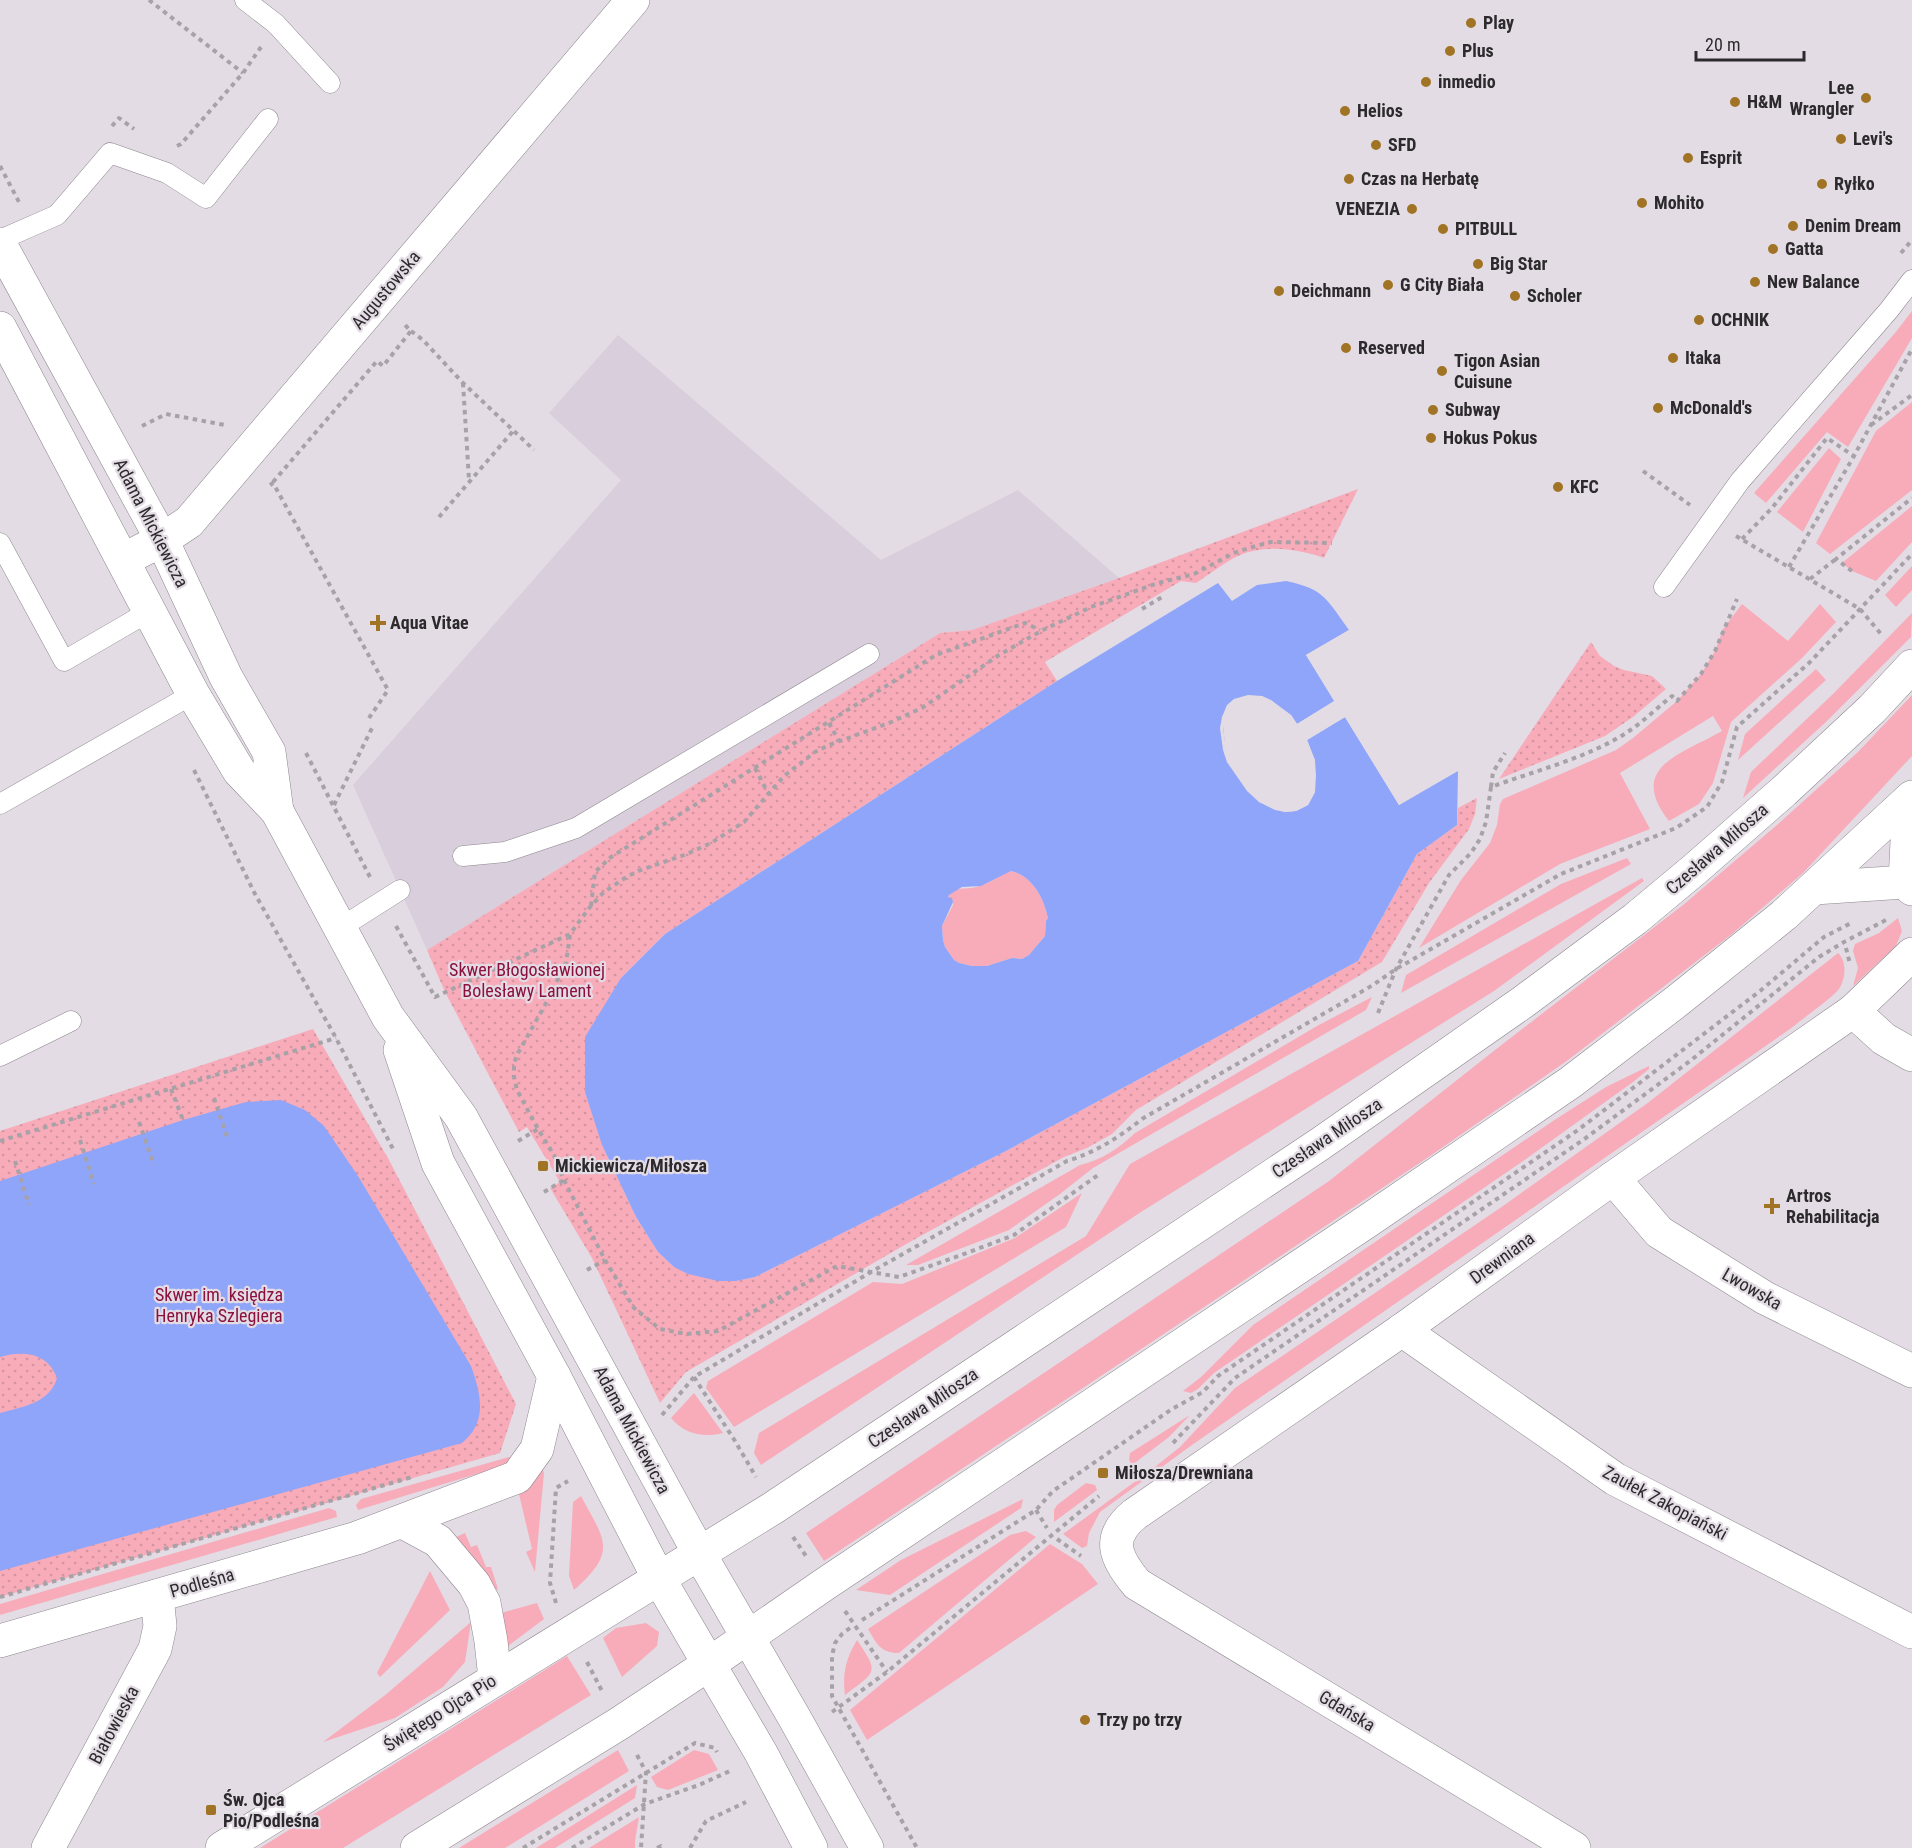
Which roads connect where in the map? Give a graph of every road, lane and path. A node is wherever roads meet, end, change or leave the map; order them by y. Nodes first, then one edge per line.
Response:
1 (149, 0) edge
2 (245, 0) edge
3 (633, 0) edge
4 (276, 24) junction
5 (243, 73) junction
6 (330, 83) dead end
7 (268, 119) dead end
8 (111, 127) dead end
9 (135, 130) dead end
10 (168, 150) dead end
11 (0, 242) edge
12 (1912, 280) edge
13 (44, 322) junction
14 (411, 331) dead end
15 (2, 336) edge
16 (1912, 349) edge
17 (462, 382) junction
18 (1912, 395) edge
19 (1870, 425) junction
20 (142, 426) dead end
21 (231, 427) dead end
22 (514, 430) junction
23 (534, 450) dead end
24 (1854, 456) junction
25 (469, 482) junction
26 (266, 490) dead end
27 (1912, 498) edge
28 (439, 517) dead end
29 (1742, 539) dead end
30 (162, 540) junction
31 (0, 543) edge
32 (1332, 543) dead end
33 (1750, 544) dead end
34 (1912, 554) edge
35 (1836, 559) junction
36 (123, 560) junction
37 (1789, 567) junction
38 (1852, 571) dead end
39 (1810, 579) junction
40 (1664, 587) dead end
41 (185, 590) junction
42 (1162, 597) dead end
43 (1737, 599) dead end
44 (1142, 609) dead end
45 (1860, 609) junction
46 (150, 611) junction
47 (1041, 631) junction
48 (1881, 634) dead end
49 (869, 654) dead end
50 (1912, 666) edge
51 (226, 677) junction
52 (193, 694) junction
53 (369, 718) dead end
54 (829, 723) junction
55 (373, 726) dead end
56 (839, 741) junction
57 (1504, 753) dead end
58 (190, 761) dead end
59 (755, 768) junction
60 (1491, 787) junction
61 (768, 793) junction
62 (1911, 799) edge
63 (0, 804) edge
64 (334, 806) dead end
65 (277, 811) junction
66 (463, 856) dead end
67 (1909, 885) edge
68 (1814, 888) junction
69 (400, 890) dead end
70 (382, 902) junction
71 (590, 907) junction
72 (1888, 918) dead end
73 (1857, 920) dead end
74 (340, 928) junction
75 (570, 934) junction
76 (1912, 954) edge
77 (1396, 969) junction
78 (1853, 1011) junction
79 (1378, 1013) dead end
80 (388, 1017) junction
81 (71, 1021) dead end
82 (336, 1038) junction
83 (1912, 1055) edge
84 (0, 1056) edge
85 (171, 1089) junction
86 (214, 1098) dead end
87 (183, 1120) dead end
88 (140, 1122) dead end
89 (538, 1129) junction
90 (80, 1140) dead end
91 (228, 1140) dead end
92 (0, 1141) edge
93 (518, 1142) dead end
94 (396, 1154) dead end
95 (15, 1161) dead end
96 (153, 1165) dead end
97 (1098, 1175) dead end
98 (1613, 1178) junction
99 (564, 1180) junction
100 (94, 1184) dead end
101 (544, 1192) dead end
102 (29, 1205) dead end
103 (605, 1260) junction
104 (587, 1270) dead end
105 (871, 1272) junction
106 (1402, 1330) junction
107 (1912, 1371) edge
108 (554, 1376) junction
109 (694, 1377) junction
110 (657, 1421) dead end
111 (540, 1436) junction
112 (1171, 1445) dead end
113 (422, 1474) dead end
114 (1100, 1495) dead end
115 (773, 1508) junction
116 (1036, 1510) junction
117 (403, 1522) junction
118 (1047, 1527) dead end
119 (699, 1553) junction
120 (1124, 1569) joint
121 (658, 1578) junction
122 (825, 1584) junction
123 (157, 1596) junction
124 (0, 1597) edge
125 (558, 1609) dead end
126 (862, 1620) dead end
127 (850, 1628) dead end
128 (1912, 1632) edge
129 (748, 1637) junction
130 (0, 1641) edge
131 (585, 1659) dead end
132 (709, 1664) junction
133 (887, 1672) junction
134 (495, 1679) junction
135 (601, 1689) dead end
136 (839, 1708) junction
137 (831, 1713) dead end
138 (721, 1758) dead end
139 (736, 1767) dead end
140 (646, 1772) junction
141 (746, 1802) dead end
142 (645, 1804) junction
143 (48, 1848) edge
144 (222, 1848) edge
145 (417, 1848) edge
146 (522, 1848) edge
147 (572, 1848) edge
148 (641, 1848) edge
149 (657, 1848) edge
150 (663, 1848) edge
151 (690, 1848) edge
152 (811, 1848) edge
153 (867, 1848) edge
154 (916, 1848) edge
155 (1574, 1848) edge

1 - 5 path
2 - 4 lane
3 - 30 street, Augustowska
4 - 5 path
4 - 6 lane
5 - 10 path
7 - 11 lane
8 - 9 path
11 - 13 street, Adama Mickiewicza
12 - 40 lane
13 - 15 street
13 - 30 street, Adama Mickiewicza
14 - 17 path
15 - 36 street, Adama Mickiewicza
16 - 19 path
17 - 22 path
17 - 25 path
18 - 19 path
19 - 24 path
20 - 21 path
22 - 23 path
22 - 25 path
24 - 29 path
24 - 37 path
25 - 28 path
26 - 53 path
27 - 35 path
30 - 36 street, Augustowska
30 - 41 street, Adama Mickiewicza
31 - 46 lane
32 - 47 path
33 - 37 path
34 - 45 path
35 - 38 path
35 - 39 path
36 - 46 street, Adama Mickiewicza
37 - 39 path
39 - 45 path
41 - 46 street
41 - 51 street, Adama Mickiewicza
42 - 44 path
43 - 60 path
45 - 48 path
45 - 77 path
46 - 52 street, Adama Mickiewicza
47 - 54 path
47 - 56 path
49 - 66 lane
50 - 115 street, Czesława Miłosza
51 - 52 street
51 - 65 street, Adama Mickiewicza
52 - 63 lane
52 - 65 street, Adama Mickiewicza
54 - 56 path
54 - 59 path
55 - 64 path
56 - 61 path
57 - 60 path
58 - 82 path
59 - 61 path
59 - 71 path
60 - 77 path
61 - 71 path
62 - 67 street
62 - 68 street
65 - 74 street, Adama Mickiewicza
67 - 68 street
68 - 122 street
69 - 70 lane
70 - 74 lane
70 - 75 path
71 - 75 path
72 - 112 path
73 - 116 path
74 - 80 street, Adama Mickiewicza
75 - 89 path
76 - 78 street, Drewniana
77 - 79 path
77 - 105 path
78 - 83 street
78 - 98 street, Drewniana
80 - 108 street, Adama Mickiewicza
80 - 119 street, Adama Mickiewicza
81 - 84 lane
82 - 85 path
82 - 94 path
85 - 87 path
85 - 92 path
86 - 91 path
88 - 96 path
89 - 93 path
89 - 99 path
90 - 100 path
95 - 102 path
97 - 105 path
98 - 106 street, Drewniana
98 - 107 street, Lwowska
99 - 101 path
99 - 103 path
103 - 104 path
103 - 105 path
105 - 109 path
106 - 120 street, Drewniana
106 - 128 street, Zaułek Zakopiański
108 - 111 street, Podleśna
108 - 121 street, Adama Mickiewicza
109 - 110 path
109 - 115 path
111 - 117 street, Podleśna
111 - 125 path
113 - 124 path
114 - 133 path
115 - 119 street, Czesława Miłosza
115 - 122 path
116 - 118 path
116 - 126 path
117 - 123 street, Podleśna
117 - 134 street
119 - 121 street, Świętego Ojca Pio
119 - 129 street, Adama Mickiewicza
120 - 155 street, Gdańska
121 - 132 street, Adama Mickiewicza
121 - 134 street, Świętego Ojca Pio
122 - 129 street
122 - 133 path
123 - 130 street, Podleśna
123 - 143 street, Białowieska
127 - 136 path
129 - 132 street
129 - 153 street, Adama Mickiewicza
131 - 135 path
132 - 145 street
132 - 152 street, Adama Mickiewicza
133 - 136 path
134 - 144 street, Świętego Ojca Pio
136 - 137 path
136 - 154 path
138 - 140 path
139 - 142 path
140 - 142 path
140 - 146 path
141 - 151 path
142 - 147 path
142 - 148 path
149 - 150 path

